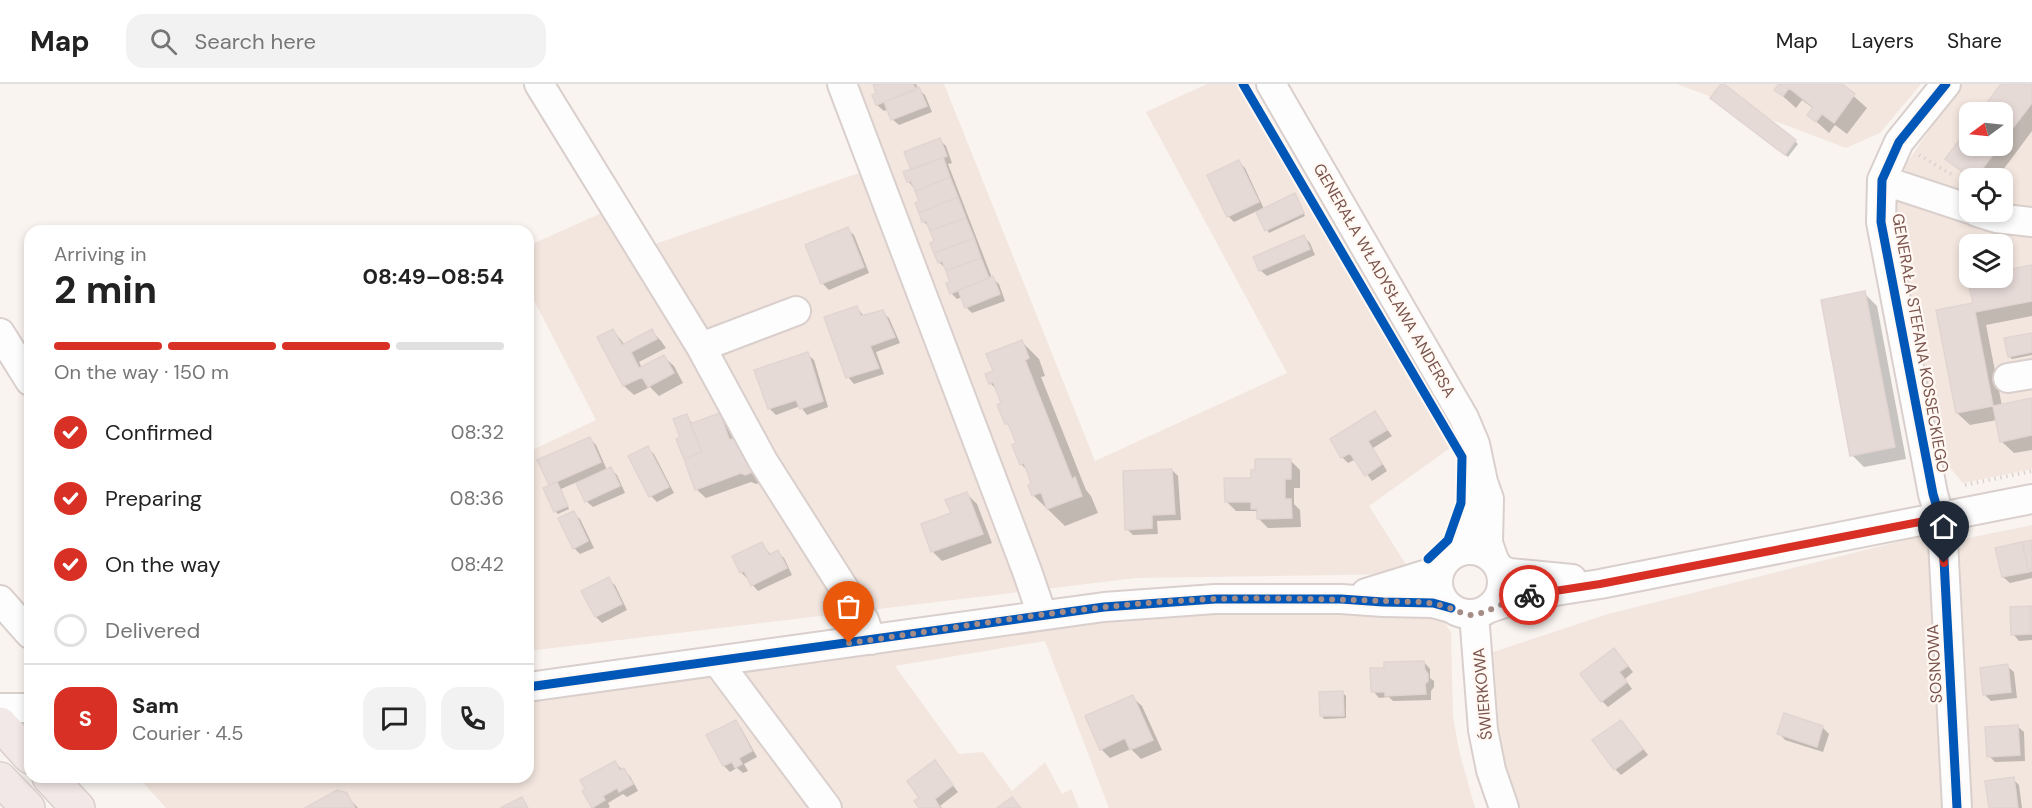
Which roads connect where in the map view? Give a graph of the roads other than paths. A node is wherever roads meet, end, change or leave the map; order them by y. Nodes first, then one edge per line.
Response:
1 (539, 84) edge
2 (842, 84) edge
3 (1271, 84) edge
4 (1946, 84) edge
5 (1882, 180) junction
6 (1959, 205) edge
7 (2013, 220) edge
8 (2032, 222) edge
9 (796, 311) dead end
10 (0, 333) edge
11 (701, 347) junction
12 (24, 371) edge
13 (1483, 482) junction
14 (2032, 499) edge
15 (1940, 518) junction
16 (1450, 561) junction
17 (1497, 565) junction
18 (1600, 584) junction
19 (1341, 599) junction
20 (0, 600) edge
21 (1472, 610) junction
22 (1042, 615) junction
23 (24, 627) edge
24 (871, 640) junction
25 (717, 661) junction
26 (534, 686) edge
27 (0, 708) edge
28 (24, 708) edge
29 (0, 724) edge
30 (24, 750) edge
31 (827, 808) edge
32 (1504, 808) edge
33 (1957, 808) edge

1 - 11 street
2 - 22 street
3 - 13 street, GENERAŁA WŁADYSŁAWA ANDERSA
4 - 5 street, GENERAŁA STEFANA KOSSECKIEGO
5 - 6 street
5 - 15 street, GENERAŁA STEFANA KOSSECKIEGO
7 - 8 street
9 - 11 street
10 - 12 street
11 - 24 street
13 - 16 street
13 - 17 street, GENERAŁA WŁADYSŁAWA ANDERSA
14 - 15 street
15 - 18 street
15 - 33 street, SOSNOWA
16 - 17 street
16 - 19 street
16 - 21 street
17 - 18 street
17 - 21 street
18 - 21 street
19 - 21 street
19 - 22 street
20 - 23 street
21 - 32 street, ŚWIERKOWA
22 - 24 street
24 - 25 street
25 - 26 street
25 - 31 street
27 - 28 street
29 - 30 highway

